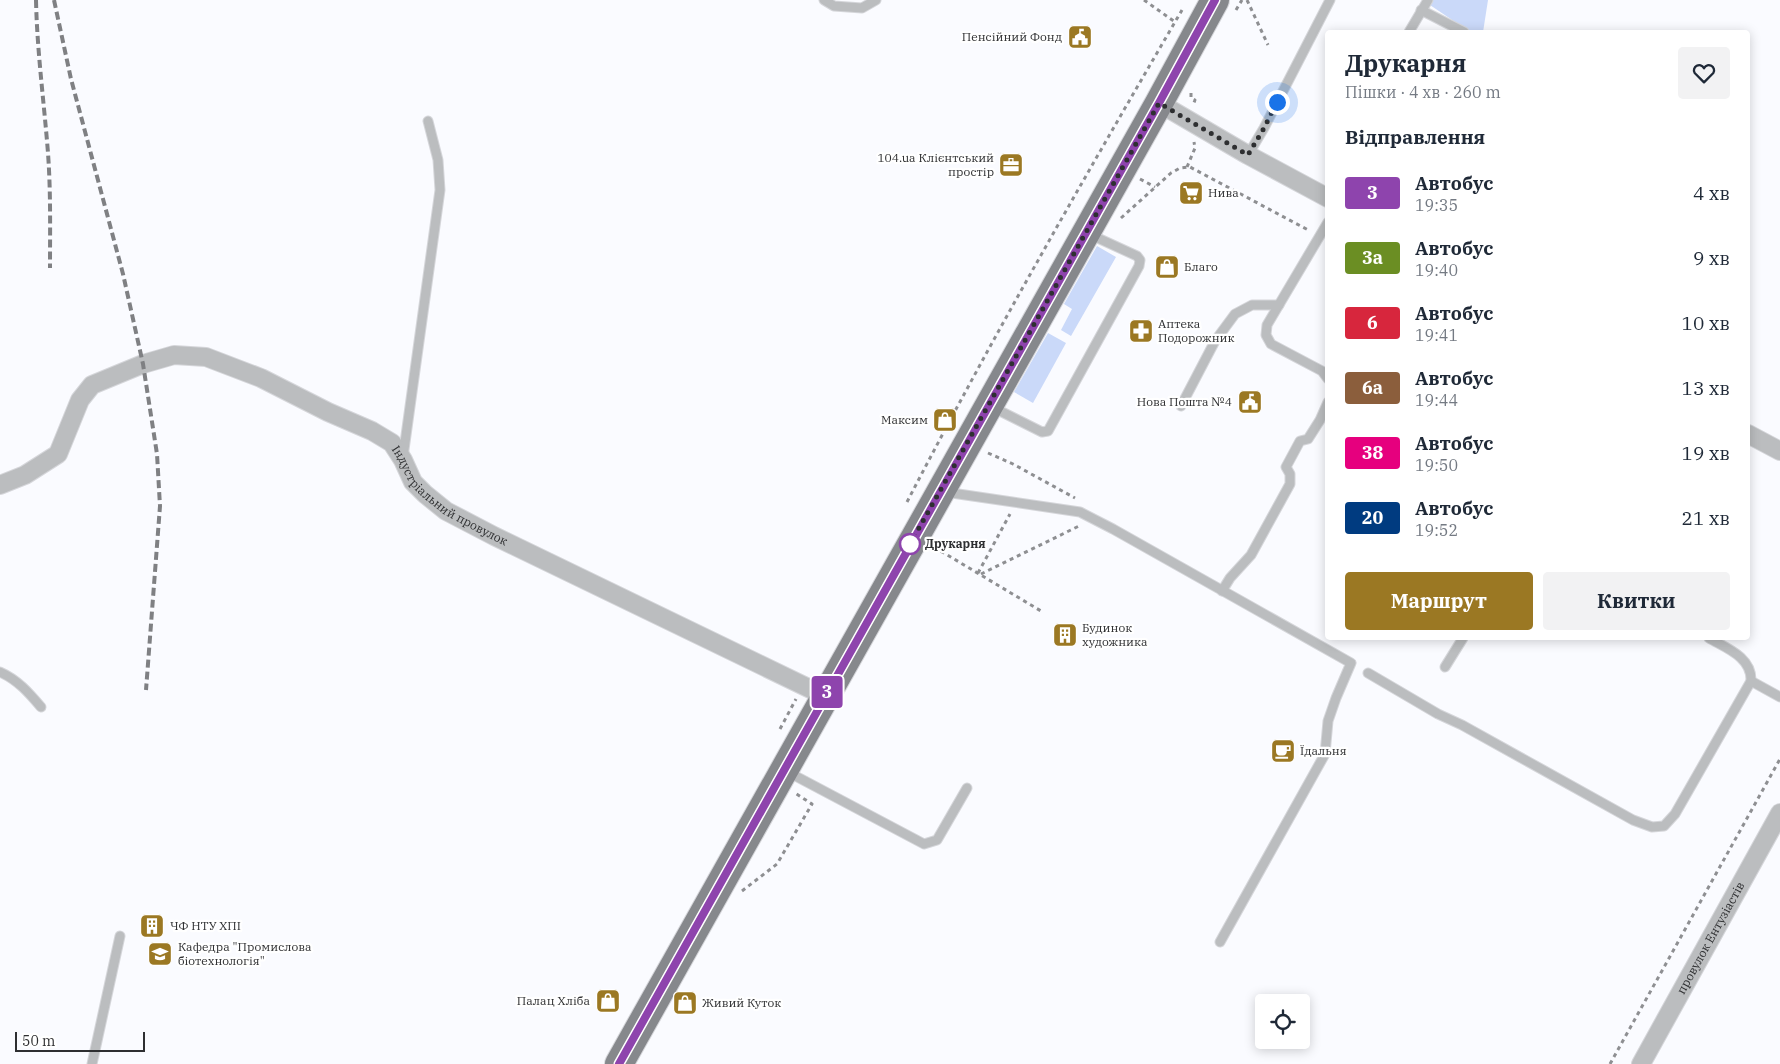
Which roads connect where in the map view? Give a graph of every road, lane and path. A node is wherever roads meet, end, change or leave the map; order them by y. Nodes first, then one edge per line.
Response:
1 (824, 0) edge
2 (876, 0) edge
3 (1144, 0) edge
4 (1242, 0) edge
5 (1247, 0) edge
6 (1330, 0) edge
7 (1428, 0) edge
8 (1223, 9) edge
9 (1421, 10) junction
10 (1175, 22) dead end
11 (1410, 30) edge
12 (1460, 30) edge
13 (1268, 45) dead end
14 (1194, 86) dead end
15 (1159, 103) junction
16 (1185, 118) junction
17 (428, 121) dead end
18 (1191, 135) dead end
19 (1248, 155) junction
20 (1187, 167) junction
21 (1325, 196) edge
22 (1325, 227) edge
23 (1310, 231) dead end
24 (1090, 235) junction
25 (1279, 305) junction
26 (1325, 375) edge
27 (988, 405) junction
28 (1181, 406) dead end
29 (1325, 409) edge
30 (1750, 435) edge
31 (1780, 451) edge
32 (403, 460) junction
33 (0, 485) edge
34 (940, 491) junction
35 (1016, 503) junction
36 (1093, 519) junction
37 (932, 546) dead end
38 (979, 573) junction
39 (1222, 591) junction
40 (1041, 611) dead end
41 (1462, 640) edge
42 (1712, 640) edge
43 (1445, 667) dead end
44 (0, 672) edge
45 (1368, 673) dead end
46 (1751, 681) junction
47 (825, 696) junction
48 (1780, 697) edge
49 (41, 707) dead end
50 (1780, 759) edge
51 (784, 770) junction
52 (967, 788) dead end
53 (1780, 813) edge
54 (120, 936) dead end
55 (1220, 942) dead end
56 (92, 1064) edge
57 (619, 1064) edge
58 (1610, 1064) edge
59 (1641, 1064) edge

1 - 2 lane
3 - 10 path
4 - 8 path
5 - 13 path
6 - 19 lane
7 - 9 lane
8 - 15 main road
9 - 11 lane
9 - 12 lane
14 - 16 path
15 - 16 street
15 - 24 main road
16 - 19 street
17 - 32 lane
18 - 20 path
19 - 21 street
20 - 23 path
20 - 24 path
22 - 25 lane
24 - 27 main road
24 - 27 lane
25 - 26 lane
25 - 28 lane
27 - 34 main road
29 - 39 lane
30 - 31 street
32 - 33 street, Індустріальний провулок
32 - 47 street, Індустріальний провулок
34 - 35 lane
34 - 47 main road
35 - 36 lane
35 - 38 path
36 - 38 path
36 - 39 lane
37 - 38 path
38 - 40 path
39 - 55 lane
41 - 43 lane
42 - 46 lane
44 - 49 lane
45 - 46 lane
46 - 48 lane
47 - 51 main road
50 - 58 path
51 - 52 lane
51 - 57 main road
53 - 59 street, провулок Ентузіастів
54 - 56 lane

